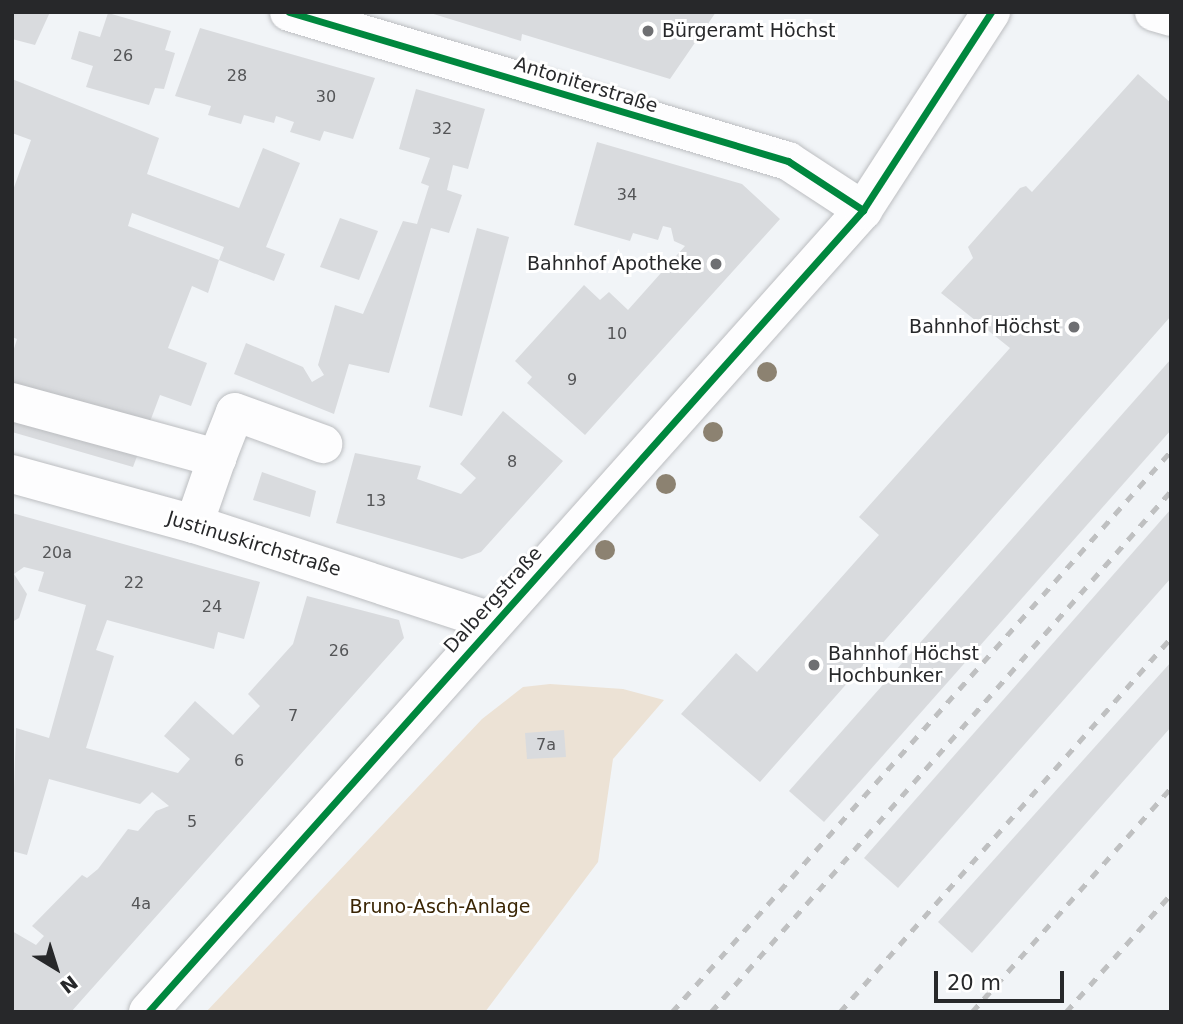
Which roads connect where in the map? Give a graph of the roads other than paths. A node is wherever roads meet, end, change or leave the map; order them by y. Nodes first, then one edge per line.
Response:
1 (289, 12) edge
2 (991, 12) edge
3 (1154, 12) edge
4 (1171, 17) edge
5 (863, 210) junction
6 (12, 402) edge
7 (323, 444) dead end
8 (217, 458) junction
9 (12, 474) edge
10 (194, 524) junction
11 (494, 622) junction
12 (148, 1012) edge

1 - 5 street, Antoniterstraße
2 - 5 street, Dalbergstraße
3 - 4 street
5 - 11 street, Dalbergstraße
6 - 8 street
7 - 8 street
8 - 10 street
9 - 10 street, Justinuskirchstraße
10 - 11 street, Justinuskirchstraße
11 - 12 street, Dalbergstraße

